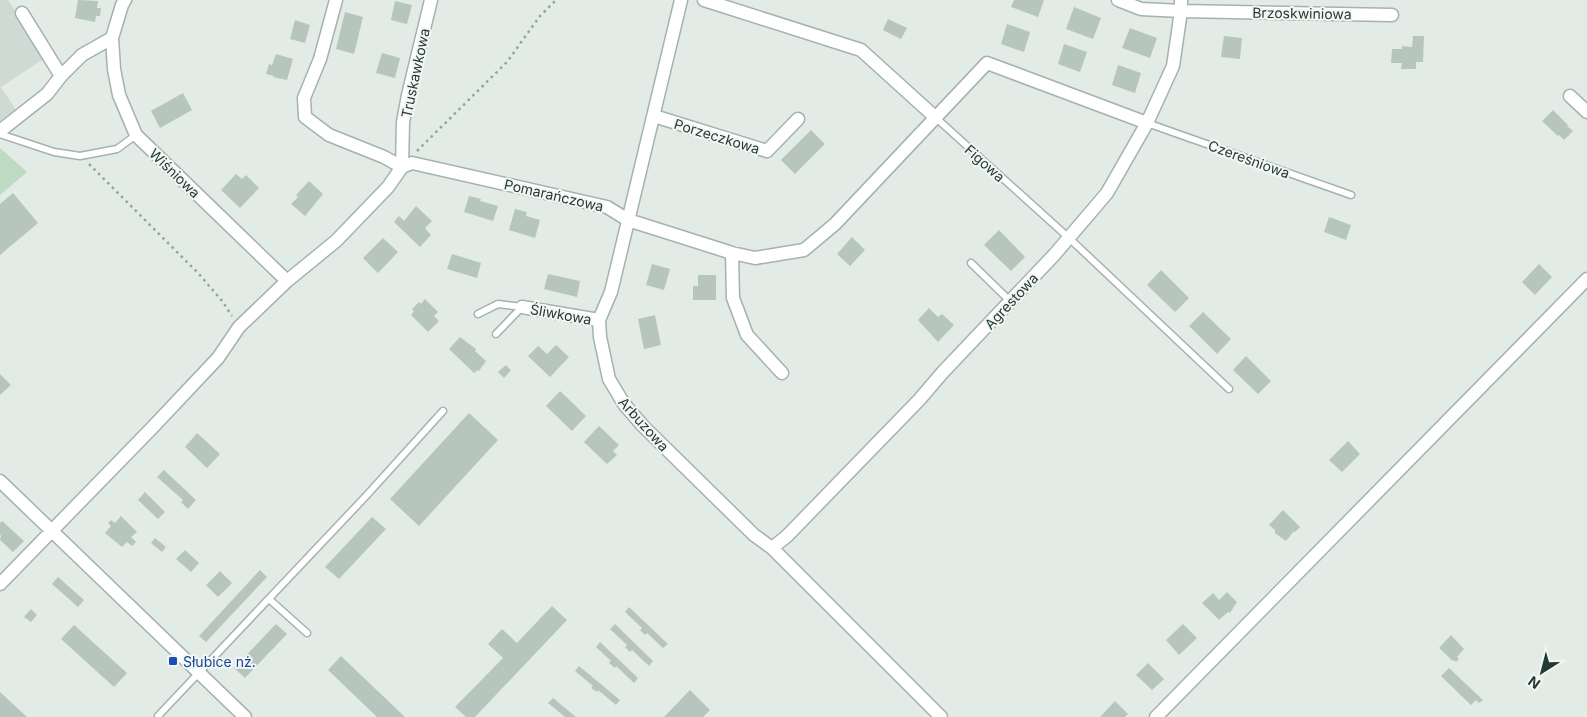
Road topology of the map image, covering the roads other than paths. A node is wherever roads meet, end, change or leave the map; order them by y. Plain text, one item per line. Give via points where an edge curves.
1 (125, 0) edge
2 (336, 0) edge
3 (431, 0) edge
4 (682, 0) edge
5 (704, 0) edge
6 (1118, 0) edge
7 (1181, 6) edge
8 (22, 13) dead end
9 (1392, 15) dead end
10 (112, 38) junction
11 (62, 76) junction
12 (1570, 96) dead end
13 (1587, 112) edge
14 (654, 116) junction
15 (935, 117) junction
16 (798, 119) dead end
17 (1148, 122) junction
18 (0, 132) edge
19 (136, 135) junction
20 (407, 165) junction
21 (1352, 195) dead end
22 (628, 220) junction
23 (1069, 238) junction
24 (732, 253) junction
25 (971, 263) dead end
26 (1587, 279) edge
27 (287, 281) junction
28 (1010, 301) junction
29 (522, 307) junction
30 (478, 314) dead end
31 (599, 320) junction
32 (496, 334) dead end
33 (782, 373) dead end
34 (1230, 389) dead end
35 (444, 411) dead end
36 (0, 481) edge
37 (52, 531) junction
38 (772, 548) junction
39 (0, 584) edge
40 (269, 599) junction
41 (307, 633) dead end
42 (199, 674) junction
43 (158, 716) edge
44 (245, 717) edge
45 (942, 717) edge
46 (1156, 717) edge

1 - 10 street, Wiśniowa
2 - 20 street, Pomarańczowa via 320,59 304,98 305,117 329,134
3 - 20 street, Truskawkowa via 403,122
4 - 14 street, Arbuzowa
5 - 15 street, Figowa via 861,50
6 - 7 street via 1141,9
7 - 9 street, Brzoskwiniowa
7 - 17 street, Agrestowa via 1173,66
8 - 11 street
10 - 11 street via 82,55
10 - 19 street, Wiśniowa via 119,95
11 - 18 street via 47,94
12 - 13 street
14 - 16 street, Porzeczkowa via 767,151
14 - 22 street, Arbuzowa
15 - 17 street, Pomarańczowa via 987,63
15 - 23 lane, Figowa
15 - 24 street, Pomarańczowa via 835,224 804,250 755,258
17 - 21 lane, Czereśniowa
17 - 23 street, Agrestowa via 1107,193
18 - 19 lane via 54,152 80,156 118,149
19 - 27 street, Wiśniowa
20 - 22 street, Pomarańczowa via 607,207
20 - 27 street via 336,241
22 - 24 street, Pomarańczowa
22 - 31 street, Arbuzowa via 611,292
23 - 28 street, Agrestowa
23 - 34 lane, Figowa
24 - 33 street via 733,298 747,335
25 - 28 lane
26 - 46 street
27 - 37 street via 240,327 218,358
28 - 38 street, Agrestowa via 906,414
29 - 30 lane via 498,304
29 - 31 street, Śliwkowa
29 - 32 lane
31 - 38 street, Arbuzowa via 609,380 624,404 642,426 747,528
35 - 40 lane
36 - 37 street
37 - 39 street
37 - 42 street
38 - 45 street, Arbuzowa
40 - 41 lane
40 - 42 lane
42 - 43 lane
42 - 44 street

